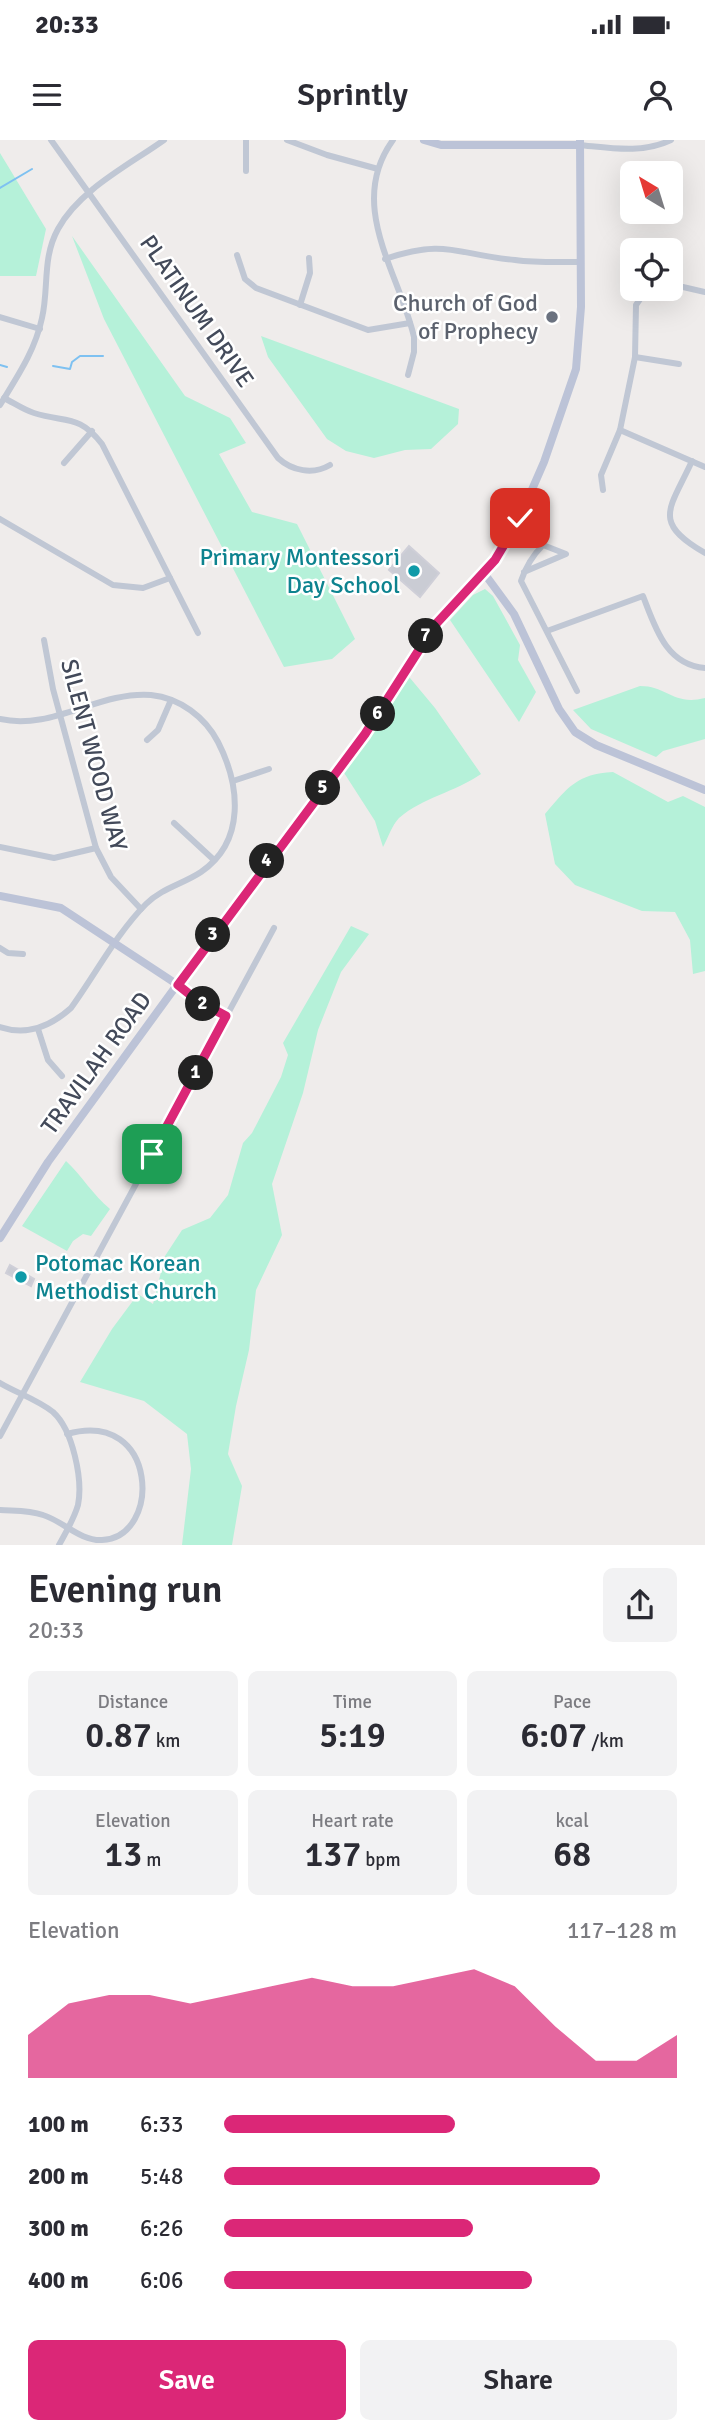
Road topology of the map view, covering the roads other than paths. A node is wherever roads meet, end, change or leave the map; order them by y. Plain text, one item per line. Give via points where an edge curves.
1 (51, 140) edge
2 (164, 140) edge
3 (246, 140) edge
4 (287, 140) edge
5 (393, 140) edge
6 (424, 140) edge
7 (671, 140) edge
8 (580, 143) edge
9 (378, 169) junction
10 (246, 171) dead end
11 (90, 193) junction
12 (237, 255) dead end
13 (309, 258) dead end
14 (385, 259) junction
15 (581, 262) junction
16 (683, 287) edge
17 (705, 292) edge
18 (639, 301) edge
19 (300, 305) junction
20 (0, 317) edge
21 (411, 323) junction
22 (40, 329) junction
23 (635, 357) junction
24 (679, 364) dead end
25 (408, 375) dead end
26 (4, 398) junction
27 (0, 405) edge
28 (620, 430) junction
29 (92, 431) junction
30 (692, 461) junction
31 (64, 463) dead end
32 (330, 465) dead end
33 (705, 467) edge
34 (603, 490) dead end
35 (0, 519) edge
36 (705, 553) edge
37 (524, 572) junction
38 (484, 573) junction
39 (170, 578) junction
40 (547, 631) junction
41 (198, 633) dead end
42 (44, 640) dead end
43 (705, 668) edge
44 (577, 691) dead end
45 (171, 700) junction
46 (60, 714) junction
47 (0, 719) edge
48 (147, 740) dead end
49 (269, 769) dead end
50 (233, 782) junction
51 (705, 790) edge
52 (174, 823) dead end
53 (0, 847) edge
54 (96, 848) junction
55 (214, 860) junction
56 (0, 896) edge
57 (141, 909) junction
58 (274, 928) dead end
59 (117, 943) junction
60 (0, 948) edge
61 (23, 954) dead end
62 (178, 985) junction
63 (226, 1016) junction
64 (0, 1027) edge
65 (38, 1029) junction
66 (62, 1076) dead end
67 (0, 1238) edge
68 (0, 1383) edge
69 (22, 1396) junction
70 (67, 1434) junction
71 (0, 1436) edge
72 (0, 1510) edge
73 (68, 1528) junction
74 (59, 1545) edge

1 - 11 street, PLATINUM DRIVE
2 - 11 street
3 - 10 street
4 - 9 street
5 - 9 street
6 - 8 main road via 441,145
7 - 8 street via 632,150
8 - 15 main road, TRAVILAH ROAD
9 - 14 street via 375,225
11 - 22 street via 66,217 49,251
11 - 32 street, PLATINUM DRIVE via 278,458 299,470
12 - 19 street via 250,285
13 - 19 street via 310,273
14 - 15 street via 436,247 513,260
14 - 21 street
15 - 38 main road, TRAVILAH ROAD via 579,351 569,396 514,531
16 - 17 street
18 - 23 street
19 - 21 street via 368,331
20 - 22 street
21 - 25 street via 414,352
22 - 26 street
23 - 24 street
23 - 28 street
26 - 27 street
26 - 29 street via 36,414 72,419
28 - 30 street
28 - 34 street via 601,475
29 - 31 street
29 - 39 street via 103,444
30 - 33 street
30 - 36 street via 672,506 671,523 677,537
35 - 39 street via 113,585 143,588
37 - 37 street via 545,563 566,554 543,545
37 - 40 street via 521,581
38 - 51 main road via 514,614 559,709 575,732
38 - 62 main road, TRAVILAH ROAD via 435,625 365,734
39 - 41 street
40 - 43 street via 643,596 672,655
40 - 44 street
42 - 46 street, SILENT WOOD WAY
45 - 46 street via 134,695
45 - 48 street via 158,730
45 - 50 street via 209,727
46 - 47 street via 21,722
46 - 54 street, SILENT WOOD WAY
49 - 50 street
50 - 55 street via 235,821
52 - 55 street
53 - 54 street via 54,858
54 - 57 street, SILENT WOOD WAY via 111,877
55 - 57 street
56 - 59 main road via 61,908
57 - 59 street
58 - 63 street
59 - 62 main road
59 - 65 street via 71,1008
60 - 61 street
62 - 63 street
62 - 67 main road, TRAVILAH ROAD via 39,1174
63 - 69 street
64 - 65 street
65 - 66 street via 48,1060
68 - 69 street
69 - 70 street via 55,1414
69 - 71 street
70 - 73 street via 79,1489
70 - 73 street via 99,1429 119,1439 135,1456 143,1485 136,1515 114,1537 94,1539
72 - 73 street via 36,1513
73 - 74 street

